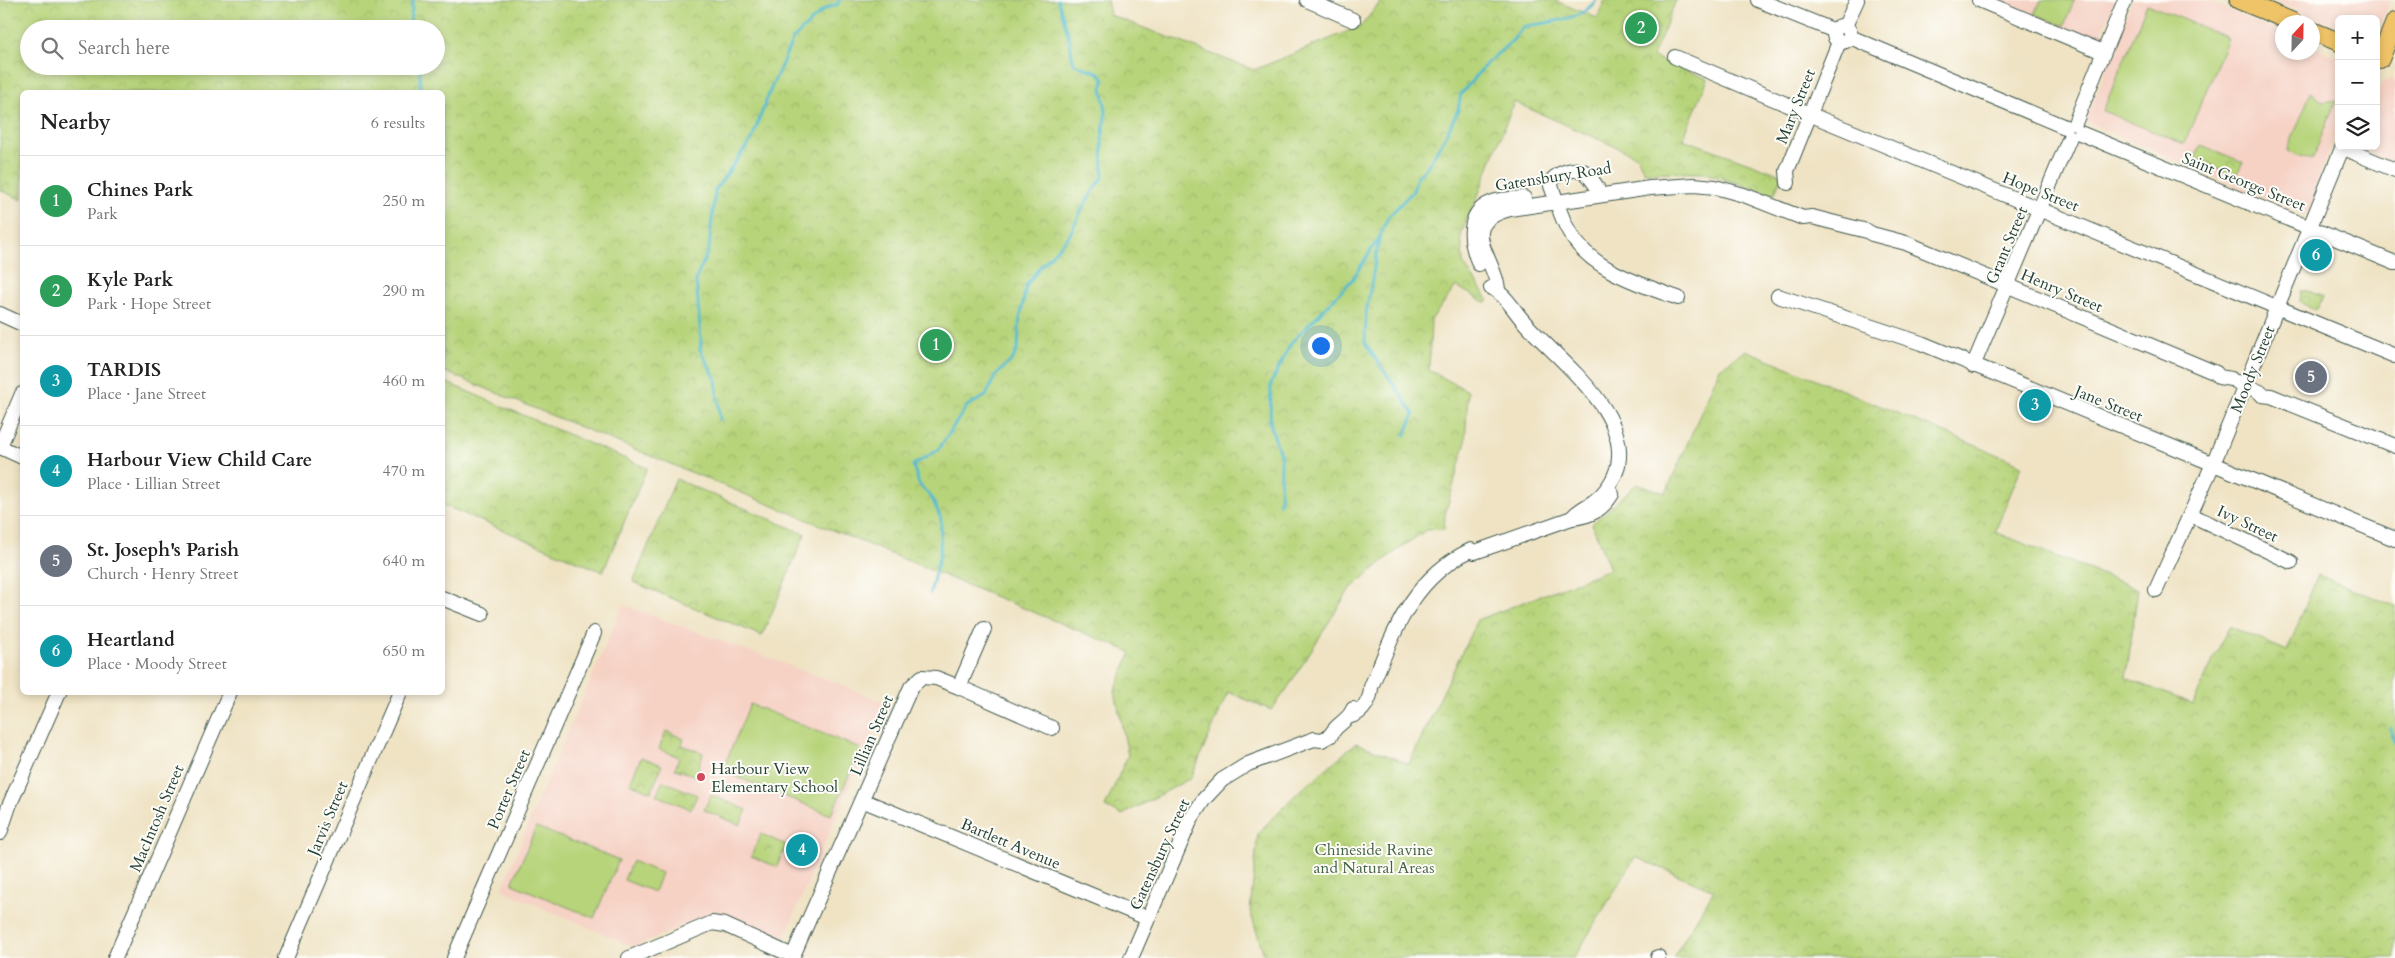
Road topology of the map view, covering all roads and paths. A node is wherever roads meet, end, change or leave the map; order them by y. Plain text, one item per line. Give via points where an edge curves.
1 (1307, 0) edge
2 (1758, 0) edge
3 (1857, 0) edge
4 (1980, 0) edge
5 (2125, 0) edge
6 (2239, 0) edge
7 (2276, 15) edge
8 (1353, 20) dead end
9 (2395, 22) edge
10 (1842, 34) junction
11 (2320, 34) edge
12 (2335, 40) edge
13 (2103, 52) junction
14 (1675, 57) dead end
15 (2382, 62) edge
16 (1811, 114) junction
17 (2073, 130) junction
18 (2342, 150) edge
19 (2350, 150) edge
20 (2395, 170) edge
21 (1788, 183) dead end
22 (1694, 185) junction
23 (1596, 187) junction
24 (1556, 198) junction
25 (2040, 210) junction
26 (2311, 228) junction
27 (1895, 239) joint
28 (2395, 263) edge
29 (2008, 286) junction
30 (1778, 296) dead end
31 (1678, 298) dead end
32 (2277, 307) junction
33 (0, 314) edge
34 (20, 323) edge
35 (2395, 356) edge
36 (1973, 366) junction
37 (2246, 386) junction
38 (20, 399) edge
39 (2395, 446) edge
40 (0, 447) edge
41 (20, 456) edge
42 (2213, 464) junction
43 (2191, 515) junction
44 (2395, 539) edge
45 (2291, 562) dead end
46 (2156, 590) dead end
47 (445, 599) edge
48 (482, 614) dead end
49 (984, 629) dead end
50 (594, 633) dead end
51 (958, 687) junction
52 (58, 695) edge
53 (229, 695) edge
54 (399, 695) edge
55 (1052, 728) dead end
56 (1314, 739) joint
57 (862, 800) junction
58 (0, 833) edge
59 (1148, 918) junction
60 (793, 957) edge
61 (115, 958) edge
62 (286, 958) edge
63 (454, 958) edge
64 (629, 958) edge
65 (1131, 958) edge

1 - 8 street
2 - 10 street, Saint George Street
3 - 10 street, Mary Street
4 - 13 street
5 - 13 street, Grant Street
6 - 7 main road
9 - 15 main road
10 - 16 street, Mary Street
10 - 17 street, Saint George Street
11 - 12 main road
13 - 17 street, Grant Street
14 - 16 street, Hope Street
16 - 21 street, Mary Street via 1787,170
16 - 25 street, Hope Street
17 - 25 street, Grant Street
17 - 26 street, Saint George Street
18 - 26 street, Moody Street
19 - 20 street
22 - 23 street, Gatensbury Road via 1686,180 1654,180
22 - 24 street, Gatensbury Road
22 - 27 street, Gatensbury Road via 1744,195 1802,218 1808,224 1842,234 1865,238 1872,234
23 - 24 street, Gatensbury Road
23 - 24 street via 1588,175 1578,170 1556,176 1552,186
24 - 31 street via 1570,234 1596,261
24 - 56 street, Gatensbury Road via 1495,214 1482,232 1482,246 1498,290 1525,323 1597,397 1607,401 1619,417 1628,445 1626,467 1606,503 1596,512 1475,552 1433,576 1402,615 1366,704 1331,735 1322,740
25 - 29 street, Grant Street
25 - 32 street, Hope Street
26 - 28 street, Saint George Street
26 - 32 street, Moody Street
27 - 29 street, Henry Street
29 - 36 street, Grant Street
29 - 37 street, Henry Street via 2216,372 2228,374
30 - 36 street, Jane Street via 1921,343
32 - 35 street, Hope Street
32 - 37 street, Moody Street
33 - 34 street
36 - 42 street, Jane Street
37 - 39 street, Henry Street
37 - 42 street, Moody Street
38 - 40 street
40 - 41 street
42 - 43 street, Moody Street
42 - 44 street, Jane Street
43 - 45 street, Ivy Street
43 - 46 street, Moody Street
47 - 48 street
49 - 51 street
50 - 63 street, Porter Street
51 - 55 street
51 - 57 street, Lillian Street via 936,678 922,677 911,687
52 - 58 street
53 - 61 street, MacIntosh Street
54 - 62 street, Jarvis Street
56 - 59 street, Gatensbury Street via 1248,764 1212,790 1191,819
57 - 59 street, Bartlett Avenue
57 - 60 street, Lillian Street
59 - 65 street, Gatensbury Street
60 - 64 street via 724,925 712,923

